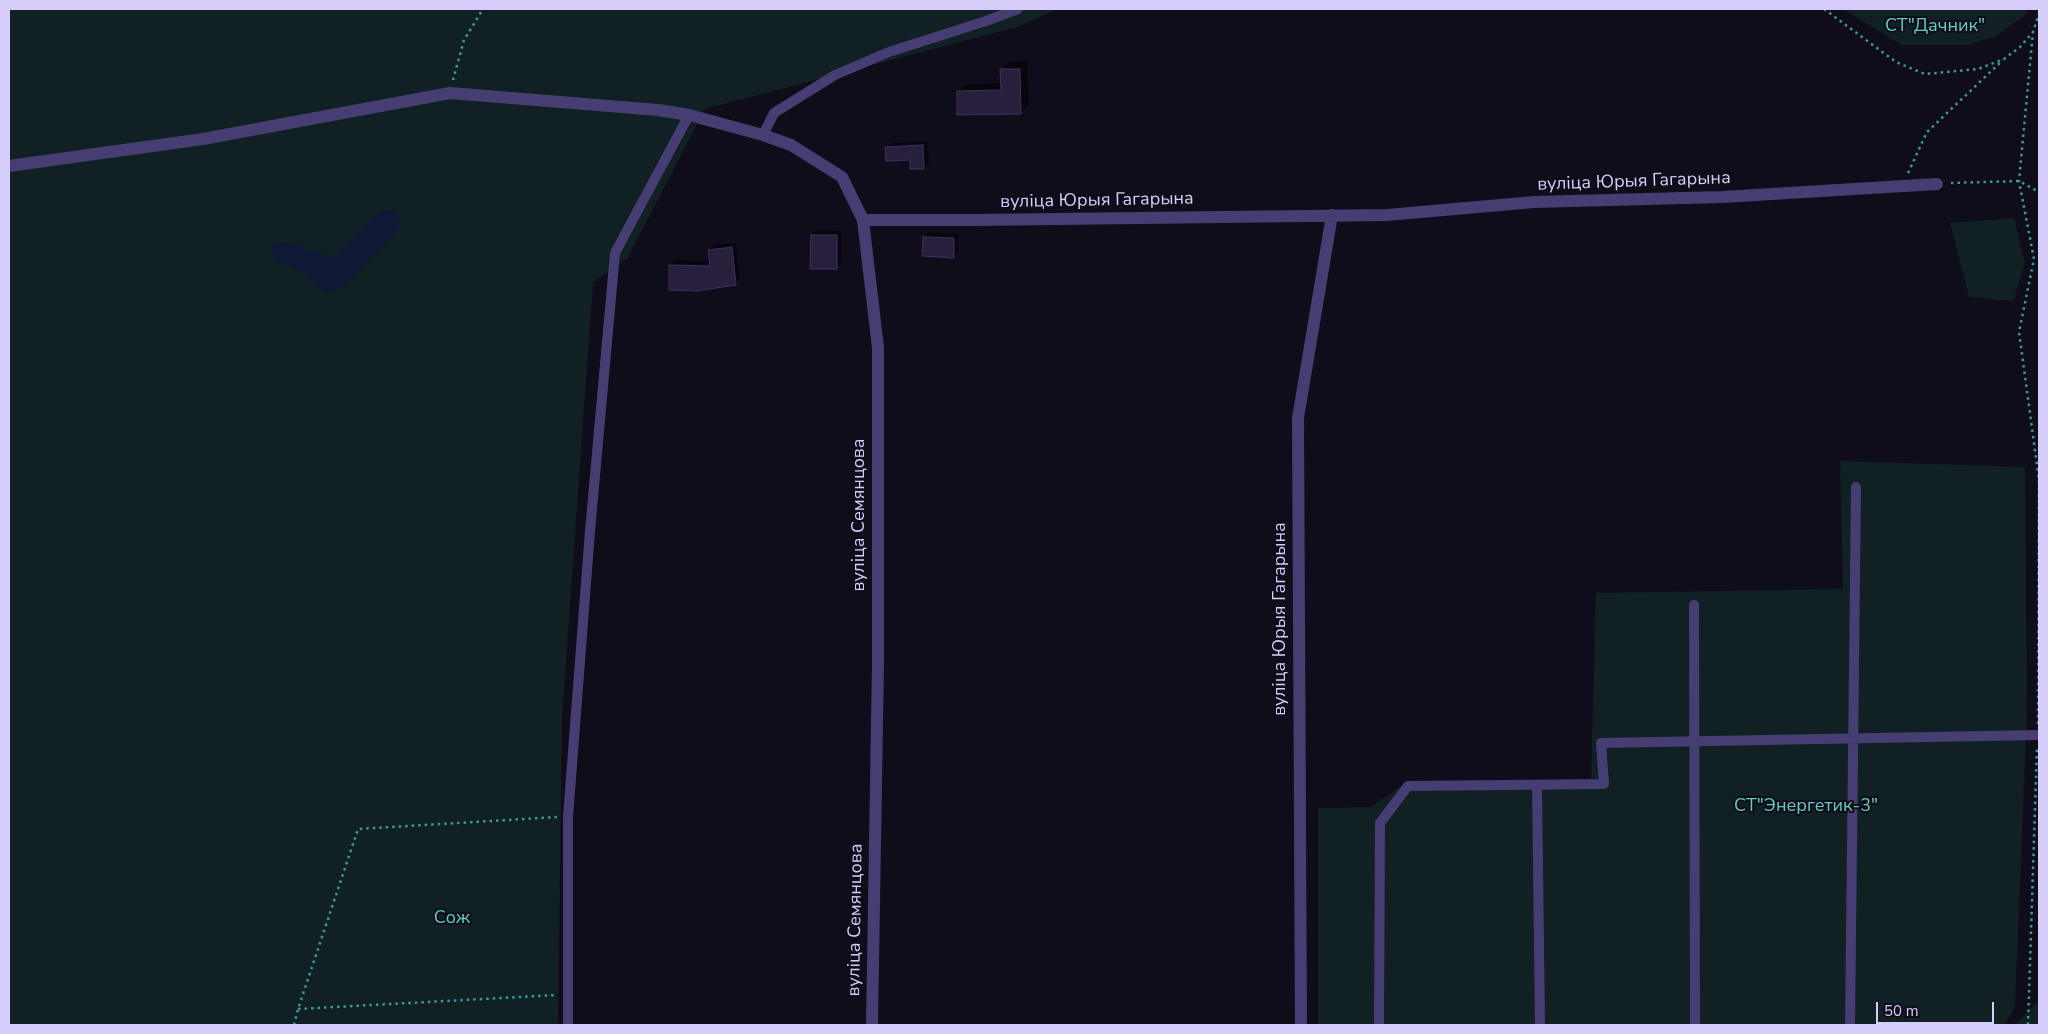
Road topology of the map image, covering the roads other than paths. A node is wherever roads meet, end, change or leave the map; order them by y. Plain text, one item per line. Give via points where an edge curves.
1 (1018, 9) edge
2 (689, 115) junction
3 (763, 134) junction
4 (9, 166) edge
5 (1937, 184) road end
6 (1332, 216) junction
7 (863, 220) junction
8 (1856, 488) dead end
9 (1694, 605) dead end
10 (2038, 735) road end
11 (1854, 739) junction
12 (1696, 742) junction
13 (1537, 785) junction
14 (568, 1025) edge
15 (872, 1025) edge
16 (1301, 1025) edge
17 (1379, 1025) edge
18 (1540, 1025) edge
19 (1695, 1025) edge
20 (1850, 1025) edge

1 - 3 lane via 889,52 835,75 774,113
2 - 3 street, вуліца Семянцова
2 - 4 street, вуліца Семянцова via 450,93 204,139
2 - 14 lane via 615,253 568,817
3 - 7 street, вуліца Семянцова via 791,144 842,177
5 - 6 street, вуліца Юрыя Гагарына via 1722,197 1534,202 1387,215
6 - 7 street, вуліца Юрыя Гагарына
6 - 16 street, вуліца Юрыя Гагарына via 1298,418
7 - 15 street, вуліца Семянцова via 878,348 878,662
8 - 11 lane
9 - 12 lane
10 - 11 lane
11 - 12 lane
11 - 20 lane
12 - 13 lane via 1601,743 1604,784
12 - 19 lane
13 - 17 lane via 1408,786 1380,823
13 - 18 lane

